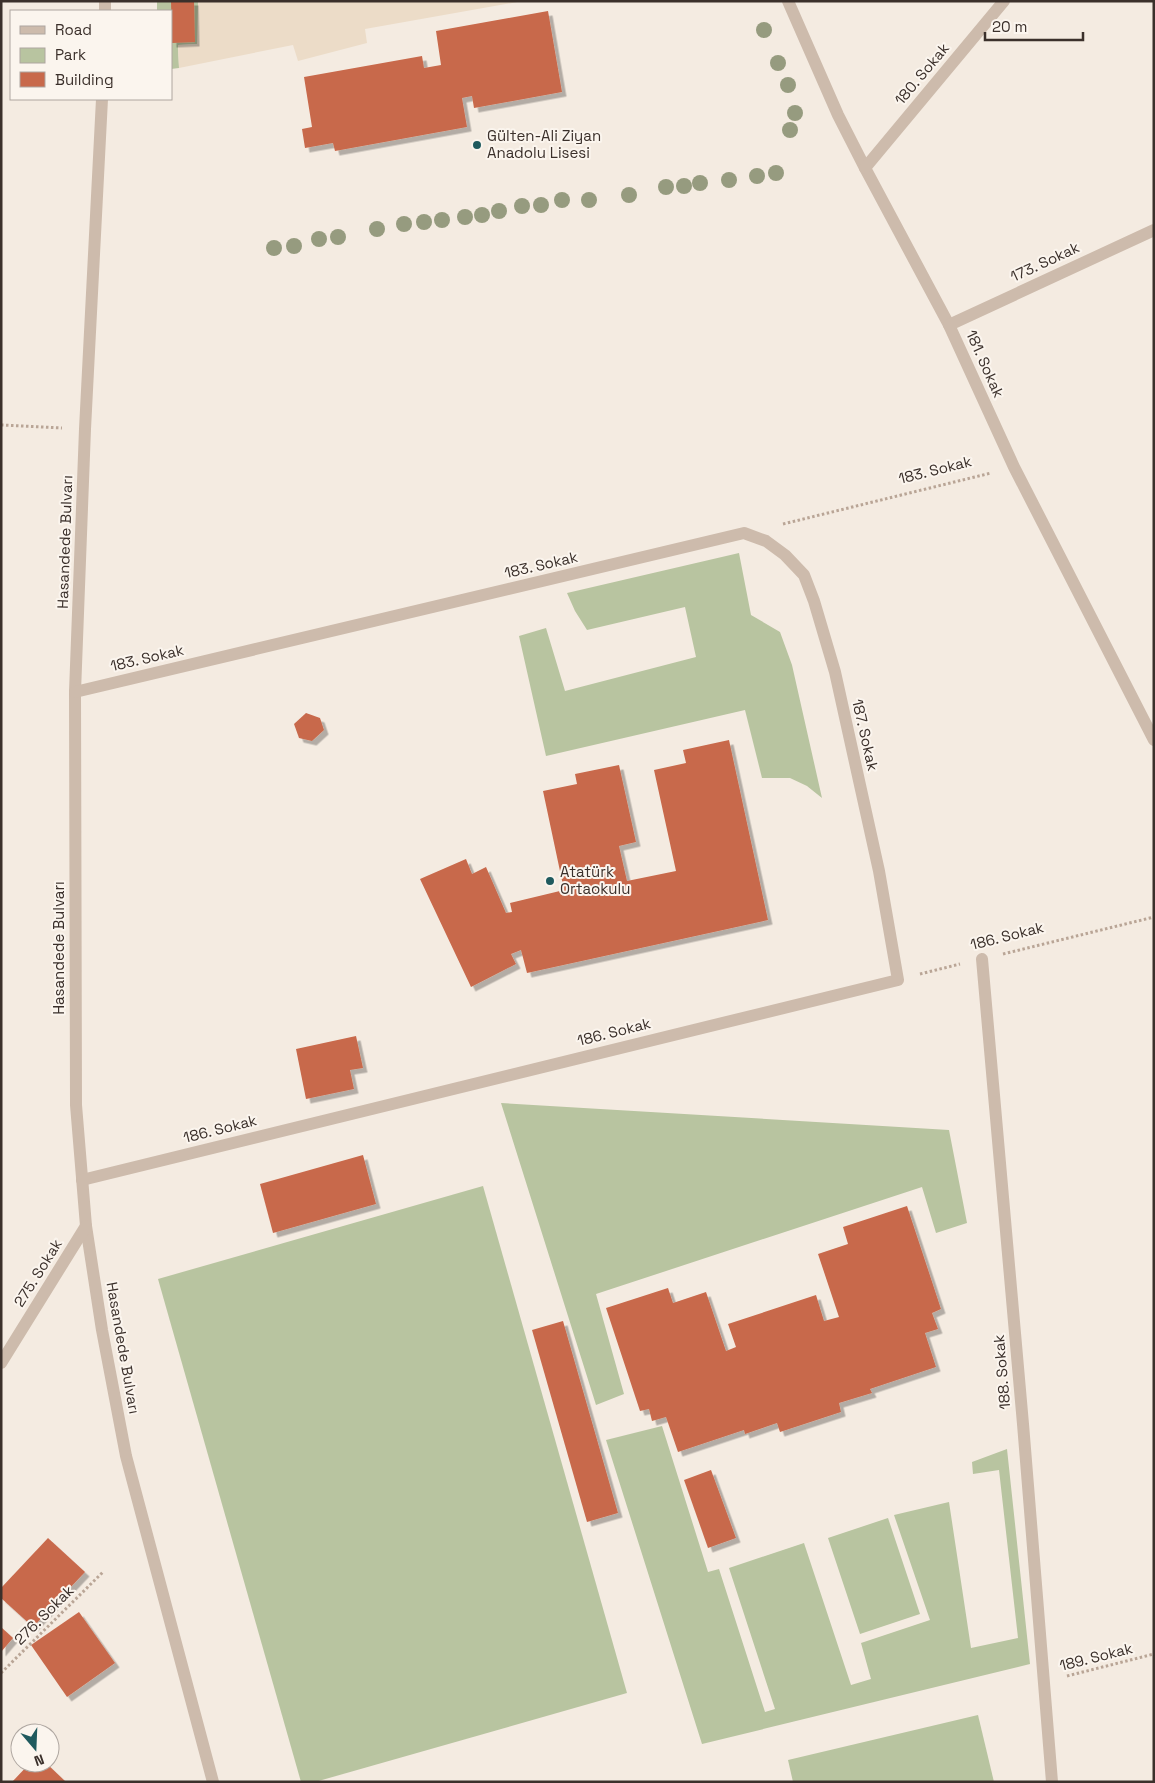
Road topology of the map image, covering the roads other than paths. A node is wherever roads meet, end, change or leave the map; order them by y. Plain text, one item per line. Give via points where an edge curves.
1 (788, 1) edge
2 (1004, 1) edge
3 (102, 100) edge
4 (865, 168) junction
5 (1154, 230) edge
6 (949, 325) junction
7 (744, 533) joint
8 (75, 692) junction
9 (1154, 740) edge
10 (982, 959) road end
11 (898, 980) joint
12 (82, 1180) junction
13 (86, 1226) junction
14 (1, 1363) edge
15 (213, 1782) edge
16 (1052, 1782) edge

1 - 4 street, 181. Sokak
2 - 4 street, 180. Sokak
3 - 8 street, Hasandede Bulvarı
4 - 6 street, 181. Sokak
5 - 6 street, 173. Sokak
6 - 9 street, 181. Sokak via 1014,467
7 - 8 street, 183. Sokak
7 - 11 street, 187. Sokak via 766,541 785,554 804,575 814,601 835,672 877,861
8 - 12 street, Hasandede Bulvarı via 76,1105
10 - 16 street, 188. Sokak
11 - 12 street, 186. Sokak
12 - 13 street, Hasandede Bulvarı
13 - 14 street, 275. Sokak
13 - 15 street, Hasandede Bulvarı via 126,1456

